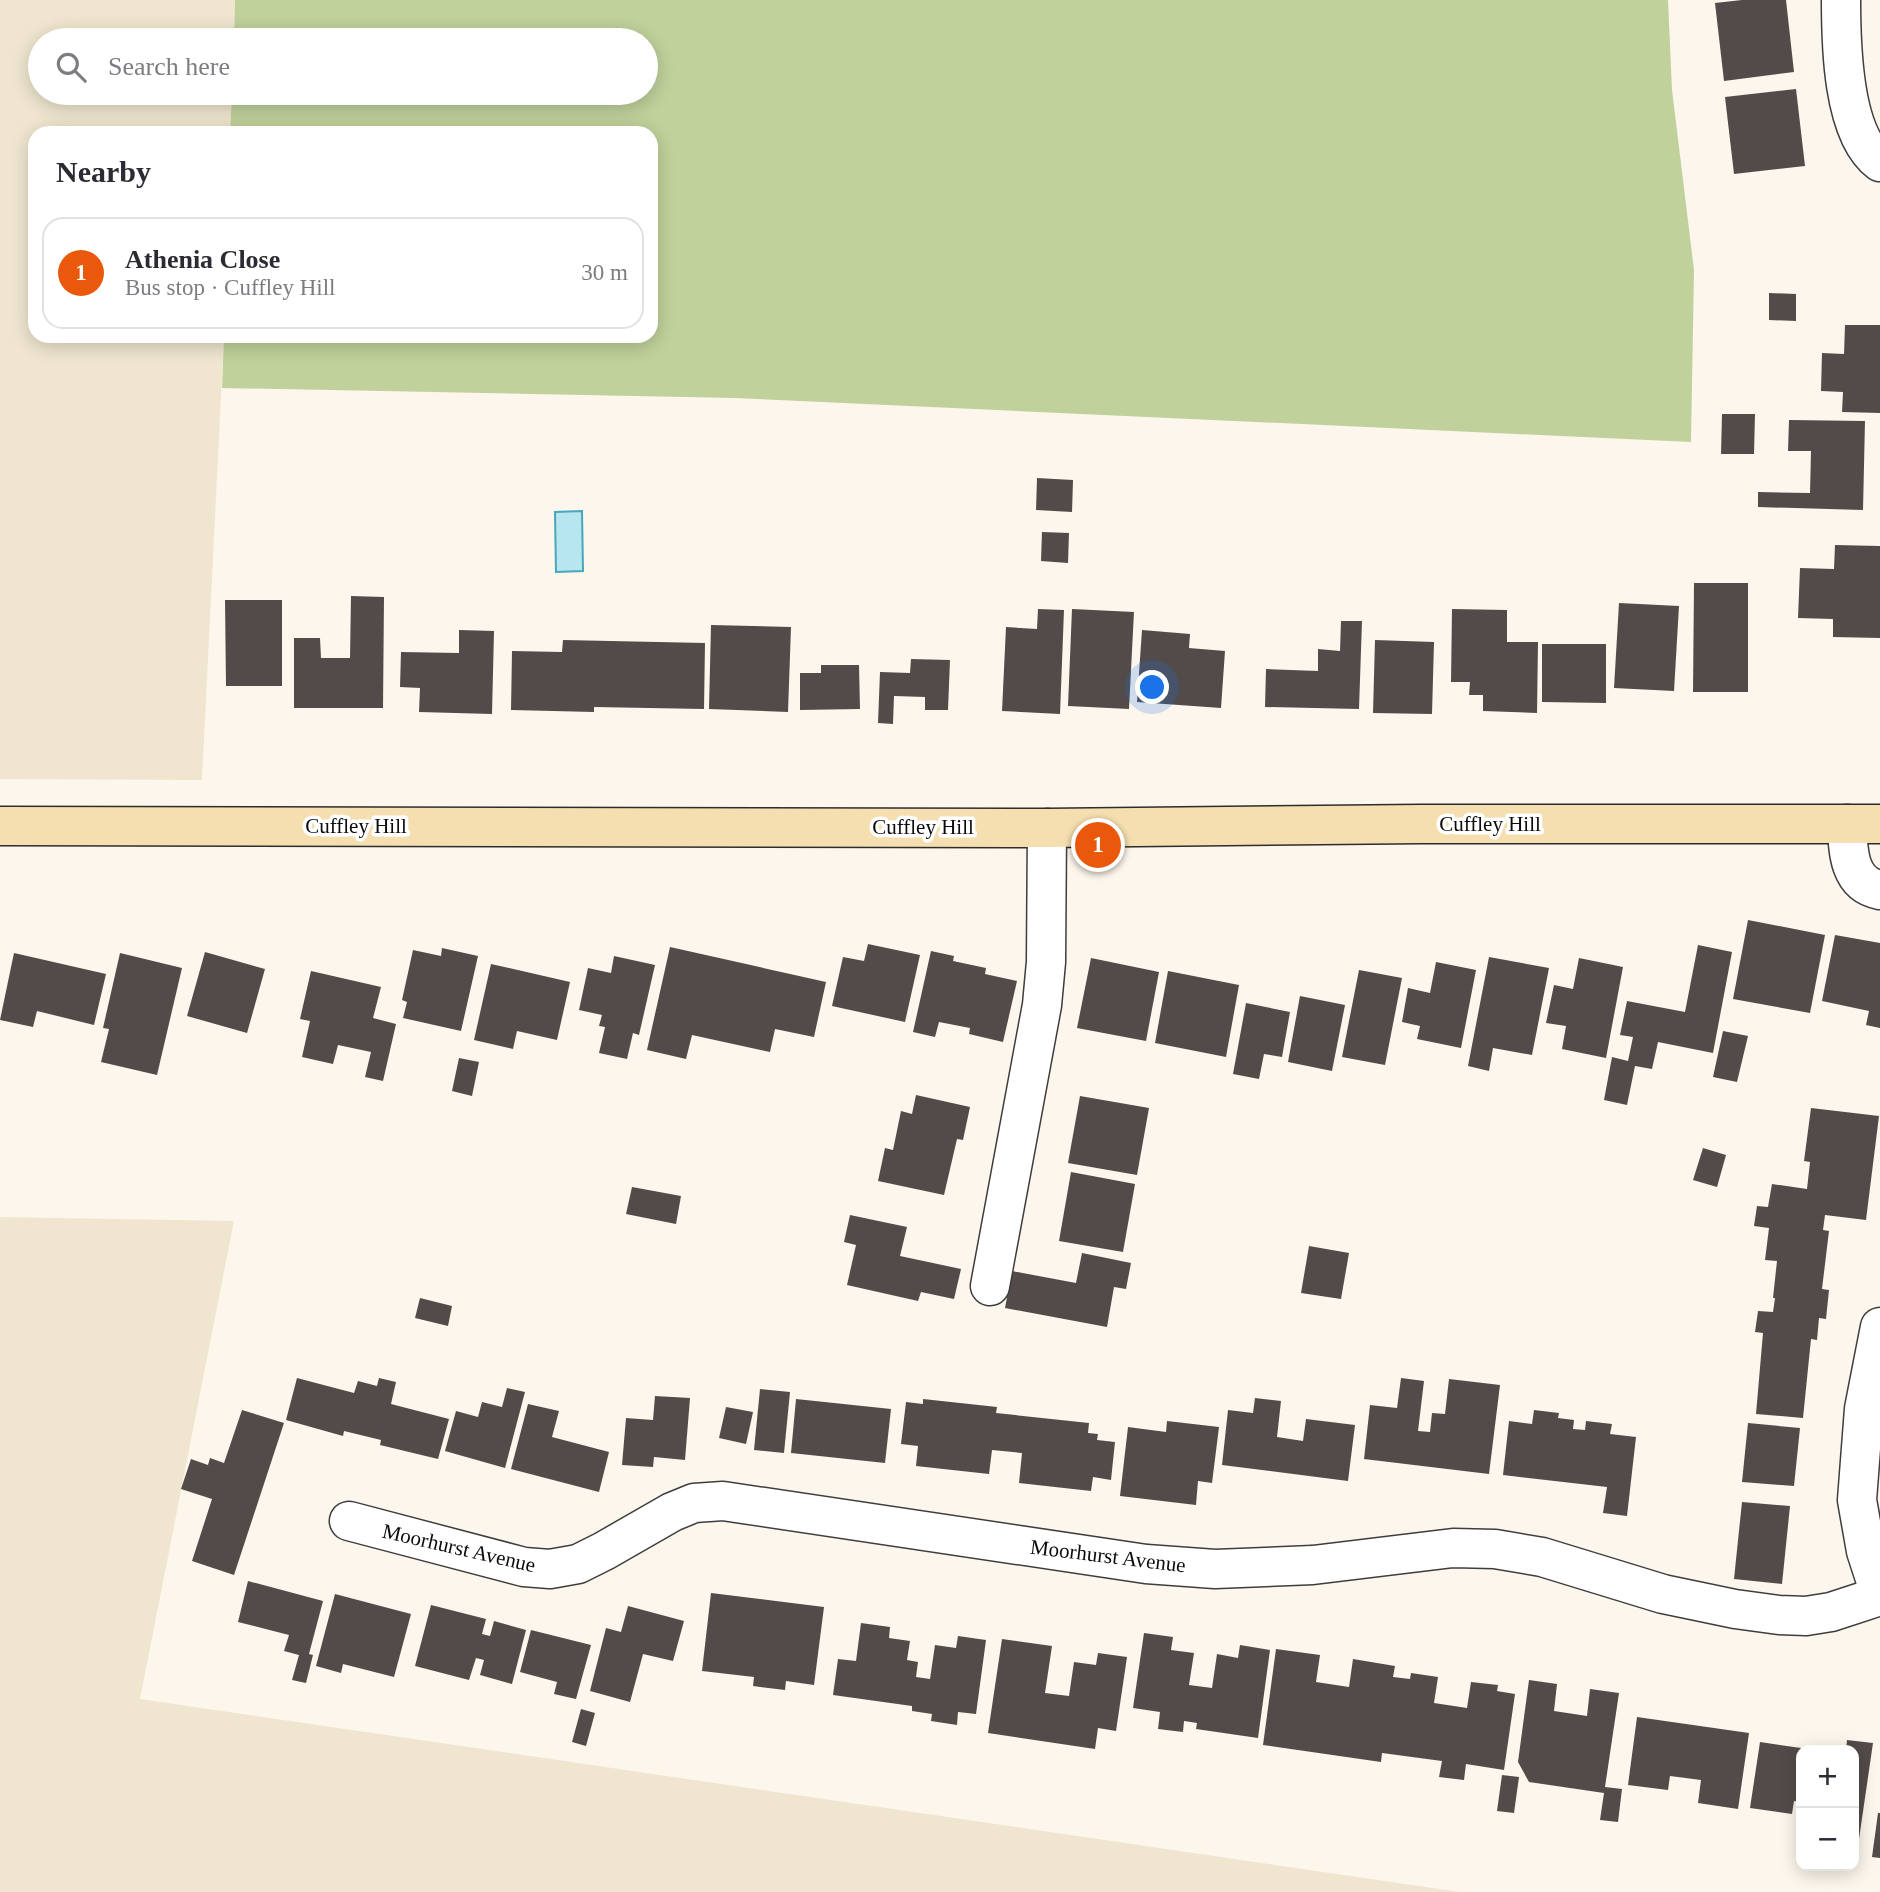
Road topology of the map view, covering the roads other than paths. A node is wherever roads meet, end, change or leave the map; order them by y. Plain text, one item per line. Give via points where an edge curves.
1 (1841, 0) edge
2 (1880, 162) edge
3 (1863, 824) edge
4 (0, 825) edge
5 (1047, 828) junction
6 (1880, 890) edge
7 (990, 1286) dead end
8 (1880, 1327) edge
9 (349, 1521) dead end
10 (1880, 1595) edge

1 - 2 street via 1847,97 1858,133
3 - 5 main road, Cuffley Hill
3 - 6 street, Cuffley Hill via 1848,852 1853,870 1864,883
4 - 5 main road, Cuffley Hill
5 - 7 street via 1042,1005
8 - 10 street via 1864,1409 1857,1500
9 - 10 street, Moorhurst Avenue via 524,1567 550,1569 578,1564 694,1503 723,1501 1146,1564 1214,1569 1313,1565 1452,1548 1495,1549 1542,1557 1663,1594 1779,1615 1831,1612

